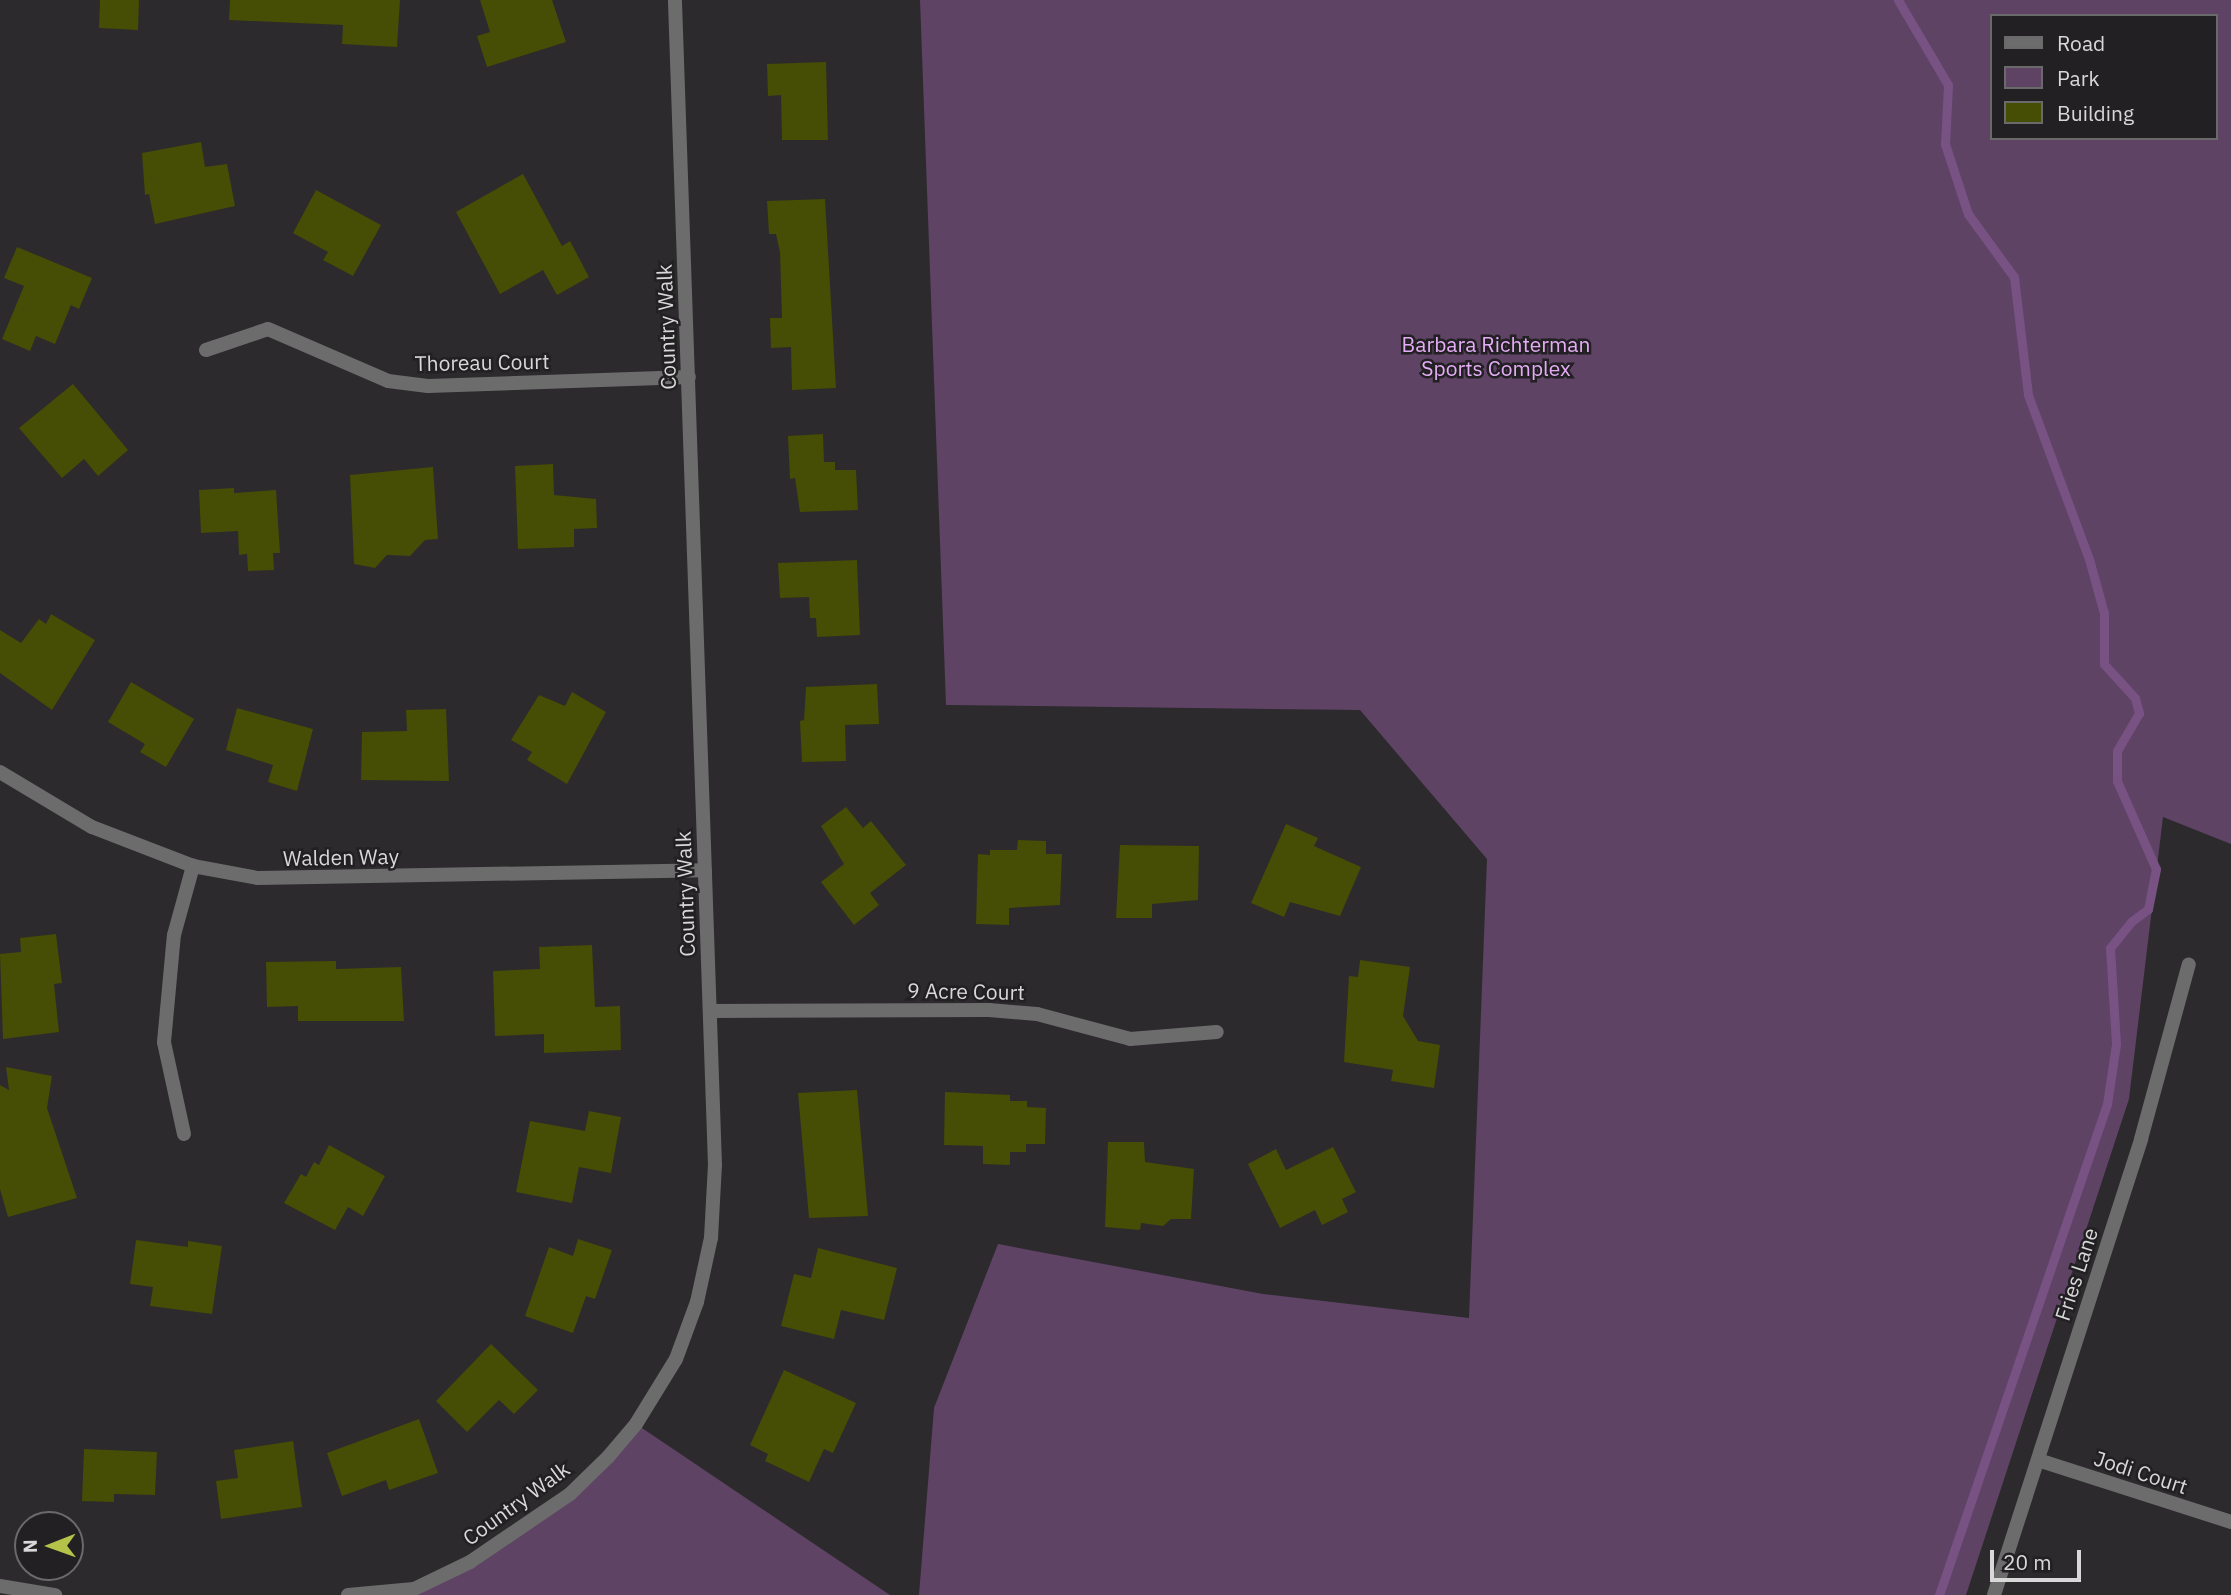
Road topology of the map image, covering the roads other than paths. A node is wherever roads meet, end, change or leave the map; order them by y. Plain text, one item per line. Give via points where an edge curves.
1 (675, 0) edge
2 (206, 350) dead end
3 (689, 377) junction
4 (0, 772) edge
5 (193, 866) junction
6 (705, 870) junction
7 (2189, 964) dead end
8 (710, 1011) junction
9 (1217, 1032) dead end
10 (184, 1134) dead end
11 (2038, 1460) junction
12 (2231, 1522) edge
13 (0, 1586) edge
14 (55, 1595) edge
15 (348, 1595) edge
16 (1994, 1595) edge

1 - 3 street, Country Walk
2 - 3 street, Thoreau Court via 268,329 388,382 428,386
3 - 6 street, Country Walk
4 - 5 street, Walden Way via 92,827
5 - 6 street, Walden Way via 258,878 317,880
5 - 10 street via 174,935 164,1042
6 - 8 street, Country Walk
7 - 11 street, Fries Lane via 2141,1139
8 - 9 street, 9 Acre Court via 989,1010 1037,1014 1130,1039
8 - 15 street, Country Walk via 715,1165 710,1238 697,1302 669,1370 636,1424 570,1494 470,1562 414,1589
11 - 12 street, Jodi Court
11 - 16 street, Fries Lane
13 - 14 street

